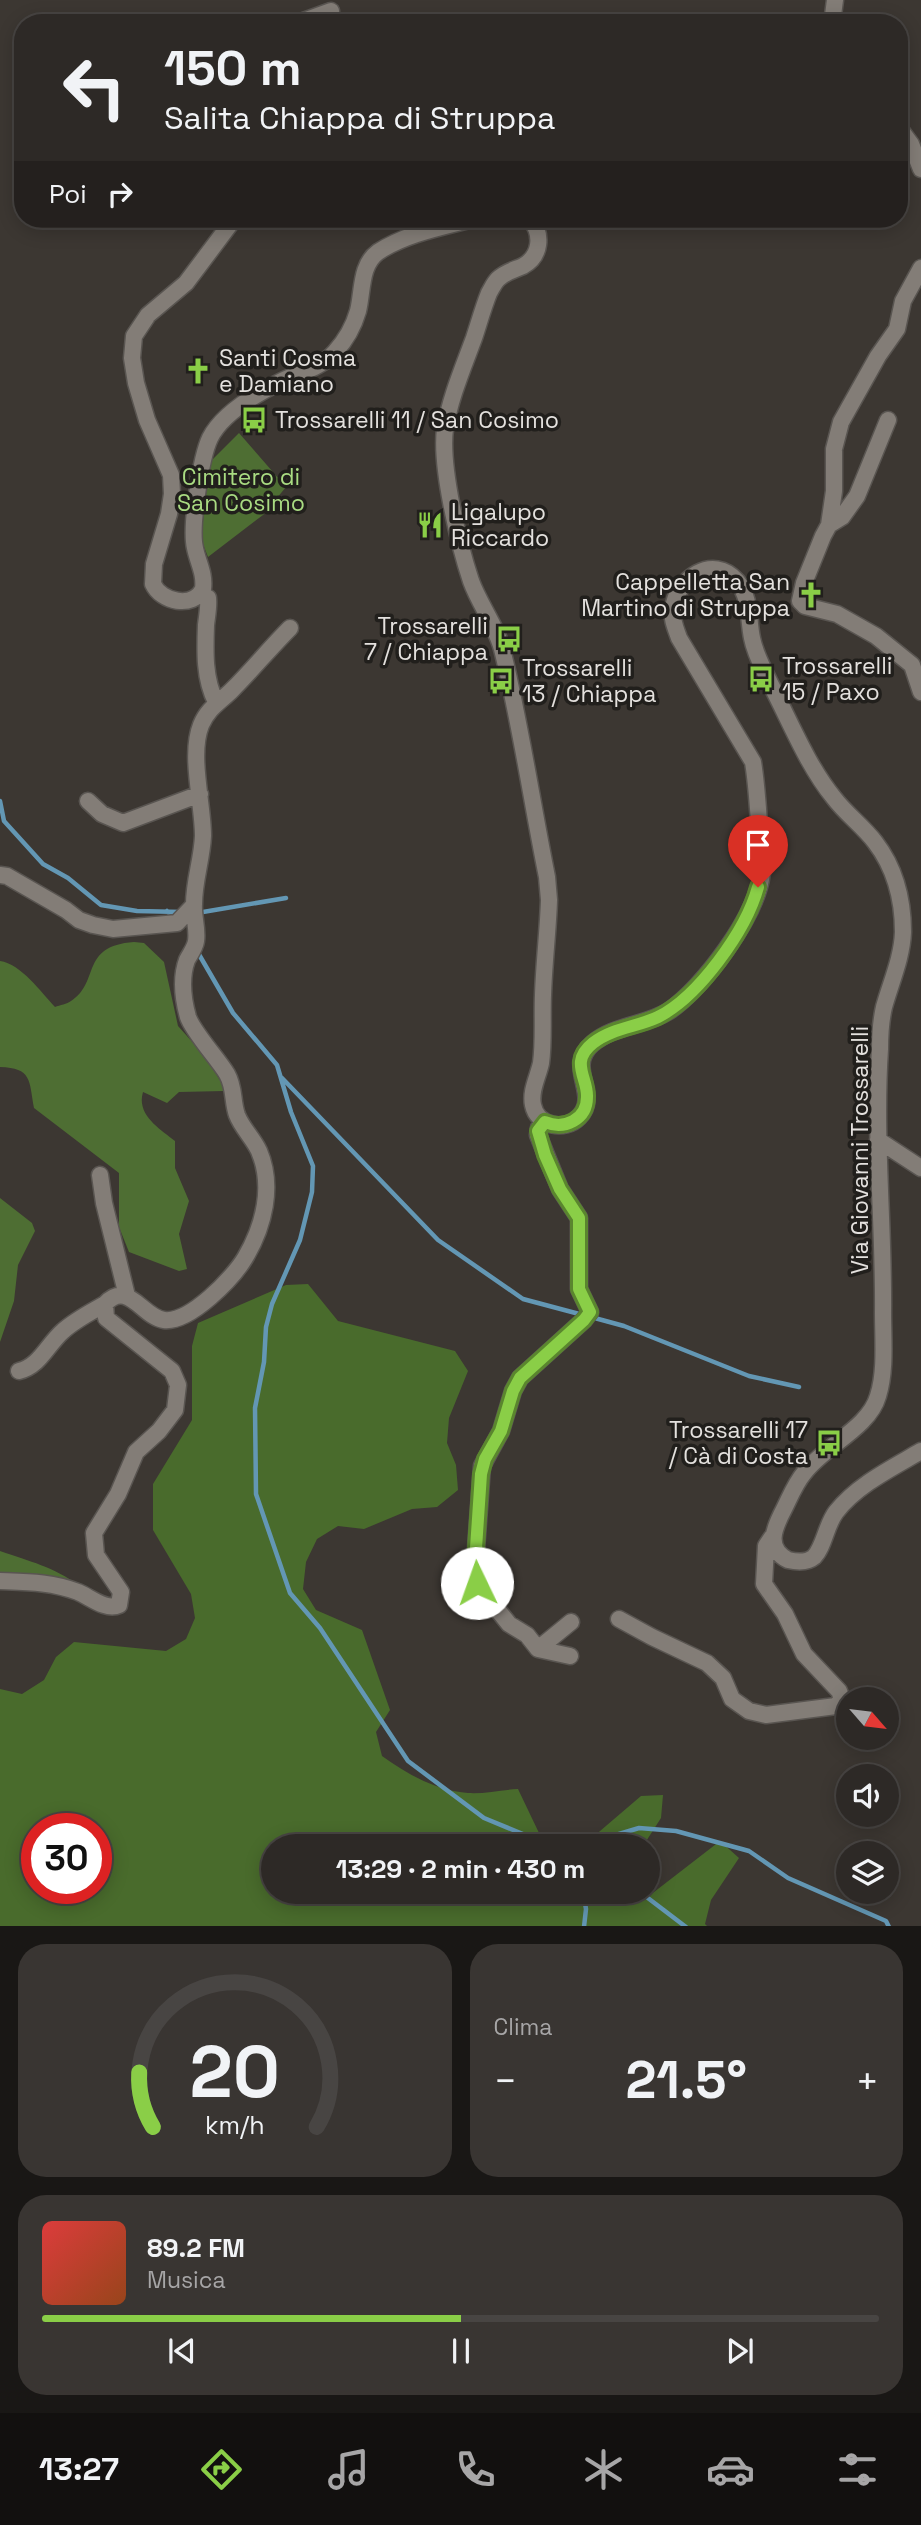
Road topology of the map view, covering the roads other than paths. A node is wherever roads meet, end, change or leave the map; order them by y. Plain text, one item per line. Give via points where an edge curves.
1 (908, 140) edge
2 (921, 169) edge
3 (227, 228) edge
4 (442, 228) edge
5 (536, 228) edge
6 (921, 268) edge
7 (888, 420) dead end
8 (830, 525) junction
9 (200, 594) junction
10 (289, 628) dead end
11 (921, 691) edge
12 (216, 702) junction
13 (200, 794) junction
14 (88, 801) dead end
15 (0, 875) edge
16 (194, 905) junction
17 (545, 1122) junction
18 (878, 1140) junction
19 (921, 1168) edge
20 (100, 1175) dead end
21 (127, 1296) junction
22 (105, 1304) junction
23 (19, 1371) dead end
24 (921, 1451) edge
25 (772, 1537) junction
26 (0, 1581) edge
27 (619, 1619) dead end
28 (571, 1622) dead end
29 (538, 1649) junction
30 (570, 1656) dead end

1 - 2 street
3 - 9 street via 186,283 148,315 132,347 142,404 171,475 169,514 153,584 173,600
4 - 9 street via 403,239 377,253 365,273 358,313 335,352 323,364 255,397 215,430 205,452 194,533 204,581
5 - 17 street via 537,252 525,265 497,279 489,293 453,398 444,454 471,579 503,652 547,877 541,1062 533,1100
6 - 8 street via 903,301 897,329 841,422 834,449
7 - 8 street via 857,496
8 - 11 street via 800,594 801,605 830,612 876,636 912,665
9 - 12 street via 209,604 206,667
10 - 12 street
12 - 13 street via 198,737
13 - 14 street via 122,823
13 - 16 street via 203,839
15 - 16 street via 79,920 113,929 177,923
16 - 21 street via 196,941 186,962 182,991 190,1022 229,1077 236,1113 259,1151 266,1178 265,1205 245,1258 231,1279 205,1302 164,1320
17 - 18 street, Via Giovanni Trossarelli via 567,1124 579,1118 587,1097 580,1068 591,1045 670,1010 693,989 741,927 754,902 762,872 753,762 674,625 674,601 688,578 713,569 737,581 747,600 759,660 791,726 834,798 875,841 898,885 902,951 883,1011
17 - 29 street via 538,1131 545,1155 579,1218 579,1289 590,1312 520,1378 513,1391 501,1431 482,1466 475,1563 477,1583 492,1604
18 - 19 street
18 - 25 street, Via Giovanni Trossarelli via 884,1283 878,1398 852,1431 805,1472
20 - 21 street
21 - 22 street
22 - 23 street via 62,1331 31,1368
22 - 26 street via 106,1318 172,1371 178,1385 175,1410 136,1452 94,1533 96,1555 121,1592 119,1605 107,1607 45,1583
24 - 25 street via 843,1504 827,1527 817,1555 809,1560 795,1562 782,1557
25 - 27 street, Via Giovanni Trossarelli via 766,1546 764,1584 804,1654 841,1697 836,1706 766,1715 749,1712 732,1699 723,1678 707,1663
28 - 29 street
29 - 30 street

